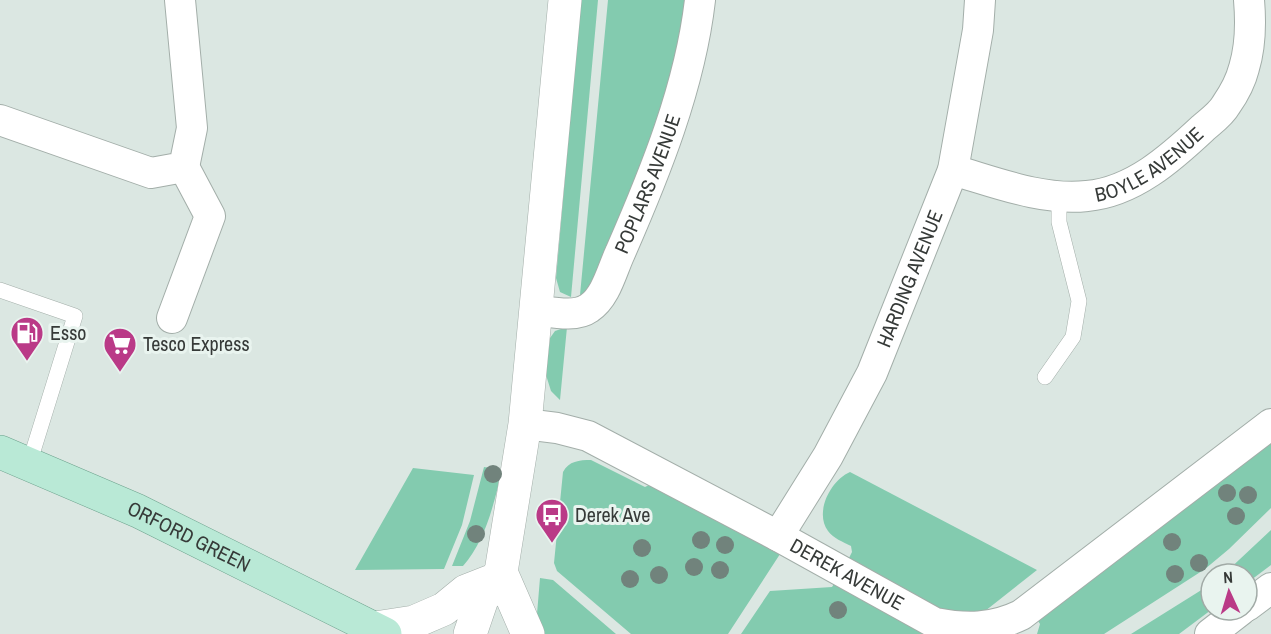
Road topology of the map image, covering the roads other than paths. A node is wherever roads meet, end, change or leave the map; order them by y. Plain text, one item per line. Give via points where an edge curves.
1 (180, 0) edge
2 (565, 0) edge
3 (700, 0) edge
4 (980, 0) edge
5 (1249, 0) edge
6 (0, 120) edge
7 (184, 166) junction
8 (952, 170) junction
9 (1059, 196) junction
10 (0, 290) edge
11 (536, 310) junction
12 (172, 318) dead end
13 (1045, 377) dead end
14 (525, 424) junction
15 (1271, 424) edge
16 (14, 458) edge
17 (778, 536) junction
18 (498, 576) junction
19 (1226, 622) edge
20 (386, 632) edge
21 (470, 634) edge
22 (528, 634) edge
23 (1210, 634) edge

1 - 7 street via 192,128
2 - 11 street
3 - 11 street, POPLARS AVENUE via 671,123 603,292 582,312
4 - 8 street, HARDING AVENUE
5 - 9 street, BOYLE AVENUE via 1251,30 1244,70 1226,106 1156,168 1135,181 1087,196
6 - 7 street via 152,173
7 - 12 street via 210,216
8 - 9 street, BOYLE AVENUE
8 - 17 street, HARDING AVENUE via 872,374 828,456
9 - 13 lane via 1059,222 1079,301 1073,337
10 - 16 lane via 75,316
11 - 14 street
14 - 17 street, DEREK AVENUE via 588,436
14 - 18 street
15 - 17 street, DEREK AVENUE via 1021,615 986,627 935,623
16 - 20 main road, ORFORD GREEN via 138,511
18 - 20 street via 466,591 444,609
18 - 21 street via 482,599
18 - 22 street
19 - 23 street

